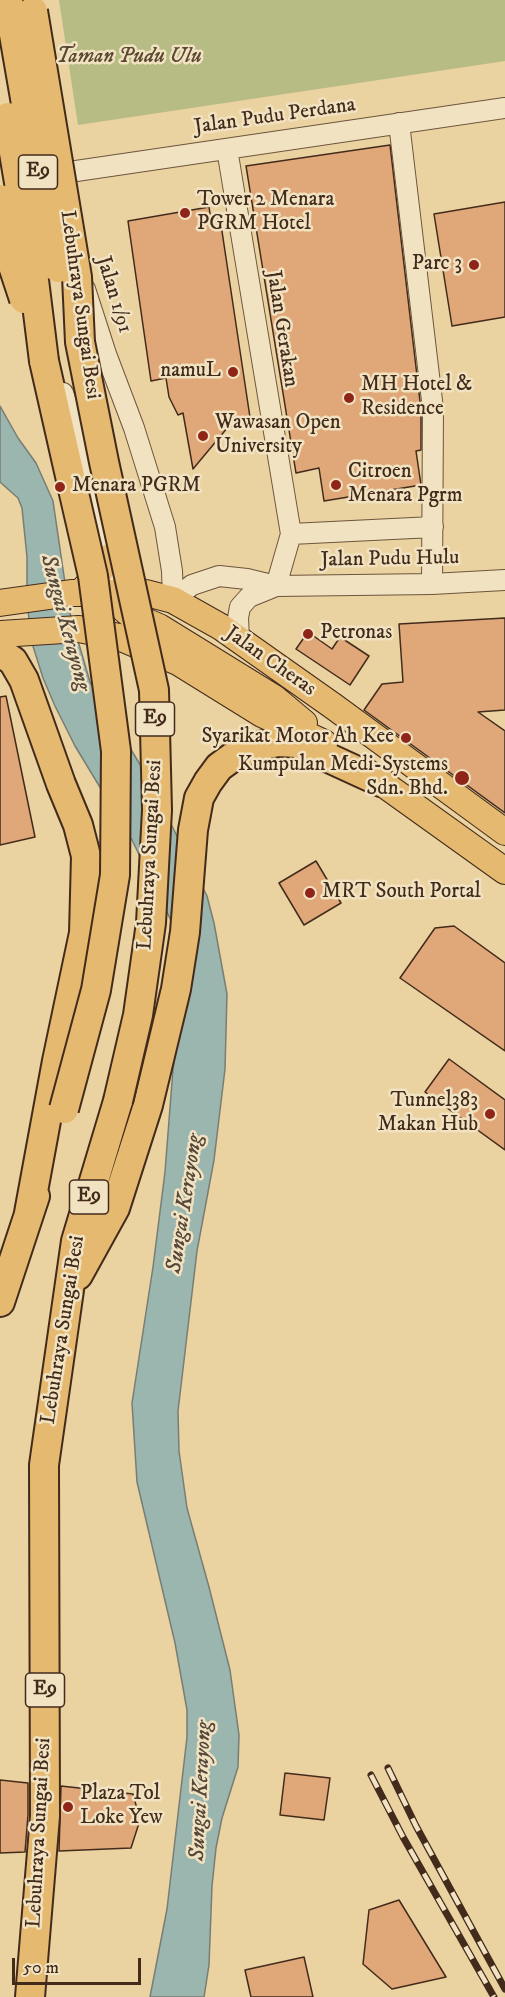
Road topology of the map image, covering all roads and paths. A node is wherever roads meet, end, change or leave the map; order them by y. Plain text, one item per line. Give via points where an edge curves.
1 (8, 0) edge
2 (16, 0) edge
3 (22, 0) edge
4 (30, 0) edge
5 (0, 16) edge
6 (0, 70) edge
7 (505, 108) edge
8 (399, 123) junction
9 (227, 149) junction
10 (53, 174) junction
11 (0, 198) edge
12 (0, 211) edge
13 (80, 342) junction
14 (44, 361) junction
15 (433, 527) junction
16 (291, 534) junction
17 (108, 558) junction
18 (505, 580) edge
19 (432, 584) junction
20 (276, 586) junction
21 (75, 593) junction
22 (116, 593) junction
23 (173, 600) junction
24 (6, 602) edge
25 (159, 627) junction
26 (238, 639) junction
27 (1, 640) edge
28 (141, 645) junction
29 (331, 747) junction
30 (381, 782) junction
31 (505, 832) edge
32 (505, 871) edge
33 (29, 1213) junction
34 (67, 1295) junction
35 (0, 1302) edge
36 (30, 1997) edge

1 - 13 highway, E9, bridge via 54,256
2 - 5 street via 15,7
3 - 10 street, Jalan 1/91
4 - 13 highway, Lebuhraya Sungai Besi / E9, bridge via 78,277
6 - 14 highway, E9, bridge via 30,248
7 - 8 street, Jalan Pudu Perdana
8 - 9 street, Jalan Pudu Perdana
8 - 15 street via 433,409
9 - 10 street, Jalan Pudu Perdana
9 - 16 street, Jalan Gerakan
10 - 11 street, Jalan Pudu Perdana via 21,180
10 - 23 street, Jalan 1/91 via 86,295 165,526
11 - 14 highway, Lebuhraya Sungai Besi / E9, bridge via 8,251
12 - 17 street via 87,463
13 - 34 highway, Lebuhraya Sungai Besi / E9, bridge via 154,690 157,810 152,923 138,1016 118,1101 76,1241
14 - 33 highway, Lebuhraya Sungai Besi / E9, bridge via 93,576 116,751 115,875 96,990 64,1109
15 - 16 street
15 - 19 street
16 - 20 street, Jalan Gerakan
17 - 21 main road via 96,578
17 - 22 street
18 - 19 street, Jalan Pudu Hulu
19 - 20 street, Jalan Pudu Hulu
20 - 23 street, Jalan Pudu Hulu via 219,576 192,585
20 - 26 street, Jalan Pudu Hulu via 249,597 240,607
21 - 22 main road, Jalan Cheras
21 - 24 main road, Jalan Cheras
22 - 23 main road, Jalan Cheras via 146,593
22 - 25 main road via 131,615
23 - 25 main road
23 - 26 main road, Jalan Cheras
25 - 28 main road
25 - 29 main road via 274,698
26 - 31 main road, Jalan Cheras
27 - 28 main road, Jalan Cheras via 79,629
27 - 33 highway via 24,680 86,856 84,933
28 - 29 main road, Jalan Cheras via 178,662 262,714
29 - 30 main road, Jalan Cheras
30 - 32 main road, Jalan Cheras
30 - 34 highway via 296,743 278,742 234,756 219,767 199,798 176,989 148,1105 115,1208
33 - 35 highway, Lebuhraya Sungai Besi / E9
34 - 36 highway, Lebuhraya Sungai Besi / E9 via 44,1465 45,1816

